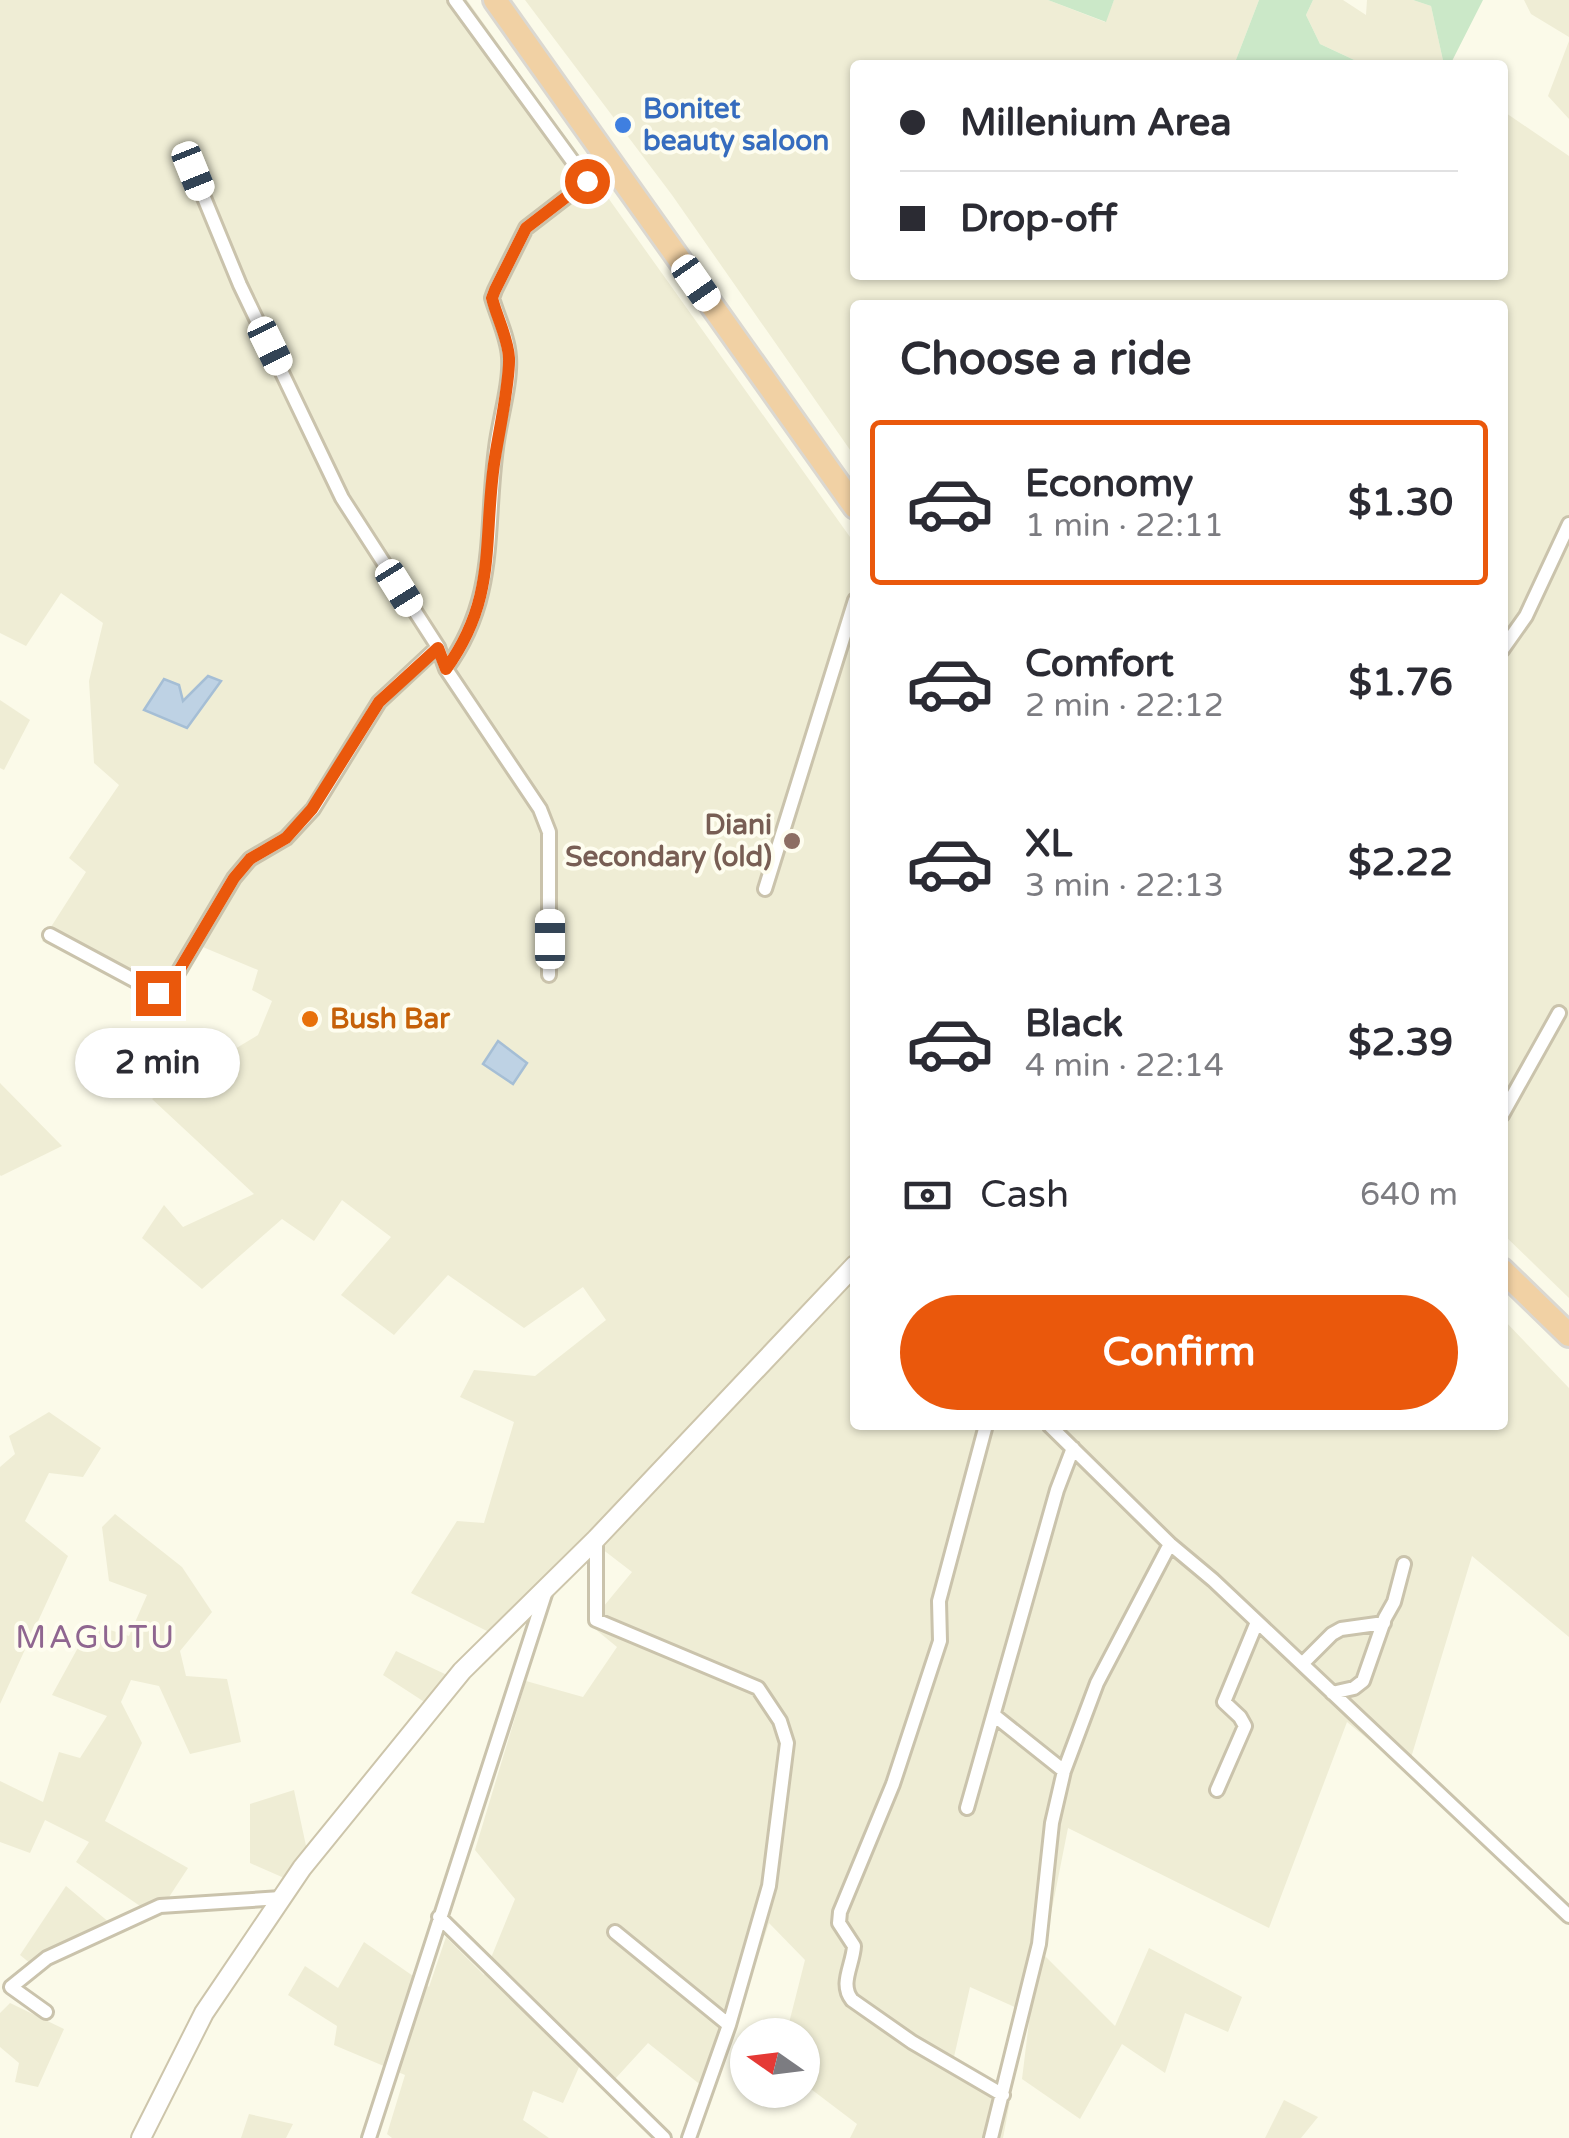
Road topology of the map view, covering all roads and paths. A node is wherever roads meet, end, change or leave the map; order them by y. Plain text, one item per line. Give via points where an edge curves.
1 (455, 0) edge
2 (495, 0) edge
3 (612, 164) junction
4 (193, 171) dead end
5 (587, 181) junction
6 (850, 500) edge
7 (1569, 524) edge
8 (850, 616) edge
9 (1508, 642) edge
10 (438, 648) junction
11 (446, 669) junction
12 (765, 889) dead end
13 (50, 935) dead end
14 (550, 975) dead end
15 (1559, 1013) dead end
16 (1508, 1105) edge
17 (850, 1270) edge
18 (1508, 1276) edge
19 (1569, 1336) edge
20 (985, 1430) edge
21 (1054, 1430) edge
22 (1073, 1448) junction
23 (596, 1538) junction
24 (1170, 1544) junction
25 (1404, 1564) dead end
26 (546, 1588) junction
27 (1257, 1622) junction
28 (1384, 1623) junction
29 (1302, 1664) junction
30 (1332, 1693) junction
31 (995, 1716) junction
32 (1064, 1771) junction
33 (1217, 1790) dead end
34 (967, 1808) dead end
35 (281, 1898) junction
36 (439, 1916) junction
37 (1569, 1916) edge
38 (615, 1932) dead end
39 (46, 2012) dead end
40 (729, 2025) junction
41 (1004, 2095) junction
42 (141, 2138) edge
43 (369, 2138) edge
44 (664, 2138) edge
45 (689, 2138) edge
46 (991, 2138) edge

1 - 5 street
2 - 3 highway
3 - 5 street
3 - 6 highway
4 - 10 street via 342,498
5 - 11 street via 526,228 492,298 510,363 485,573 477,615
7 - 9 street
8 - 12 street
10 - 11 street
10 - 13 street via 379,702 312,809 234,878 167,991 158,993
11 - 14 street via 550,832
15 - 16 street
17 - 23 street
18 - 19 highway
20 - 41 street via 939,1601 940,1641 839,1924 854,1946 845,1985 852,2000
21 - 22 street
22 - 24 street
22 - 31 street
23 - 26 street
23 - 40 street via 596,1620 758,1688 788,1743 769,1886
24 - 27 street
24 - 32 street via 1097,1682
25 - 28 street
26 - 35 street via 462,1671
26 - 36 street
27 - 29 street
27 - 33 street via 1224,1702 1244,1726
28 - 29 street via 1332,1634
28 - 30 street via 1363,1681
29 - 30 street
30 - 37 street
31 - 32 street
31 - 34 street
32 - 41 street via 1039,1944
35 - 39 street via 160,1906 47,1958 10,1987
35 - 42 street via 204,2013
36 - 43 street
36 - 44 street
38 - 40 street
40 - 45 street
41 - 46 street

